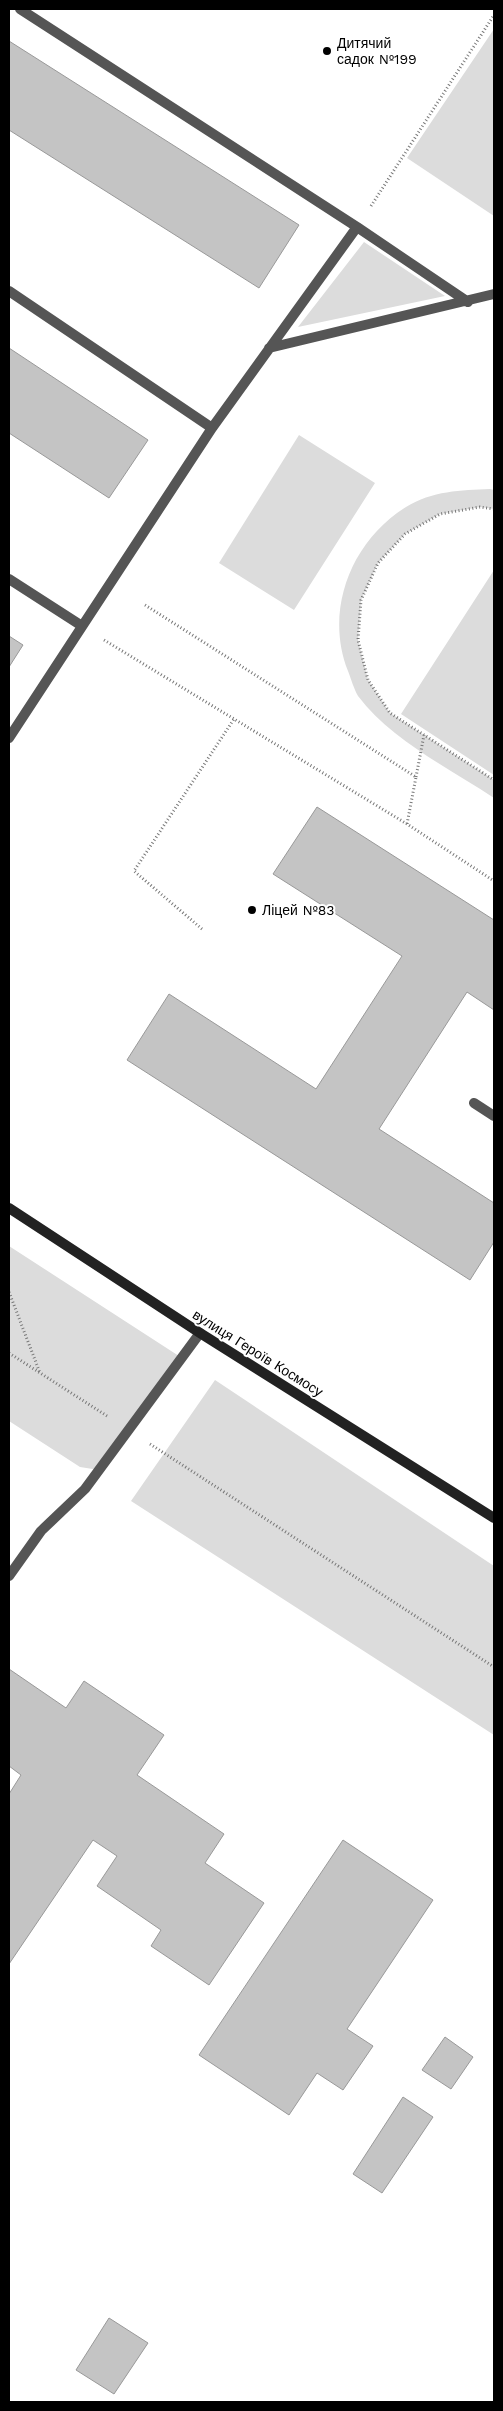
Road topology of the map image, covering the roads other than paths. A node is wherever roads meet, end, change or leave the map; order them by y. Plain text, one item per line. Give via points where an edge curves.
1 (20, 9) edge
2 (357, 227) junction
3 (9, 291) edge
4 (494, 294) edge
5 (468, 302) junction
6 (269, 348) junction
7 (212, 428) junction
8 (9, 580) edge
9 (82, 626) junction
10 (9, 738) edge
11 (474, 1103) dead end
12 (494, 1116) edge
13 (9, 1208) edge
14 (200, 1333) junction
15 (494, 1518) edge
16 (9, 1576) edge

1 - 2 lane
2 - 5 lane
2 - 6 lane
3 - 7 lane
4 - 5 lane
5 - 6 lane
6 - 7 lane
7 - 9 lane
8 - 9 lane
9 - 10 lane
11 - 12 lane
13 - 14 main road, вулиця Героїв Космосу
14 - 15 main road, вулиця Героїв Космосу
14 - 16 lane via 85,1489 41,1531

